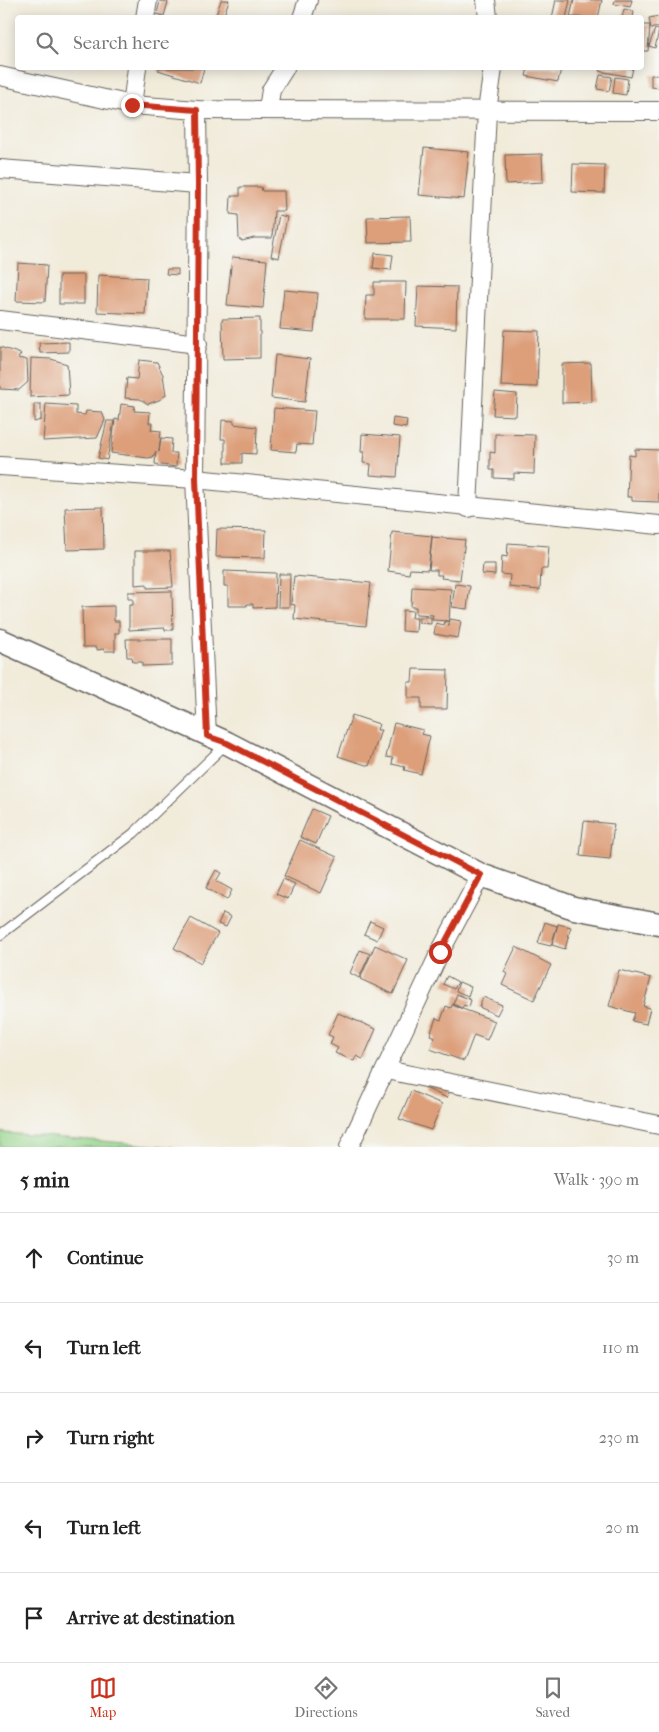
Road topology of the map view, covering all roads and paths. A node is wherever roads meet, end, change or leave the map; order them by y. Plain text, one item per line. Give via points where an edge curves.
1 (148, 0) edge
2 (308, 0) edge
3 (486, 0) edge
4 (146, 15) edge
5 (303, 15) edge
6 (488, 15) edge
7 (137, 70) edge
8 (284, 70) edge
9 (493, 70) edge
10 (0, 76) edge
11 (132, 105) junction
12 (268, 109) junction
13 (197, 110) junction
14 (487, 111) junction
15 (659, 111) edge
16 (0, 169) edge
17 (198, 184) junction
18 (0, 320) edge
19 (198, 344) junction
20 (0, 466) edge
21 (196, 479) junction
22 (468, 508) junction
23 (659, 525) edge
24 (0, 640) edge
25 (217, 739) junction
26 (481, 875) junction
27 (659, 924) edge
28 (0, 935) edge
29 (386, 1070) junction
30 (659, 1125) edge
31 (349, 1147) edge

1 - 4 street
2 - 5 street
3 - 6 street
7 - 11 street
8 - 12 street via 272,90
9 - 14 street
10 - 11 street
11 - 13 street
12 - 13 street
12 - 14 street
13 - 17 street
14 - 15 street
14 - 22 street
16 - 17 street
17 - 19 street
18 - 19 street
19 - 21 street
20 - 21 street
21 - 22 street
21 - 25 street
22 - 23 street
24 - 25 street
25 - 26 street
25 - 28 lane via 134,832
26 - 27 street via 574,908
26 - 29 street via 440,952
29 - 30 street
29 - 31 street

